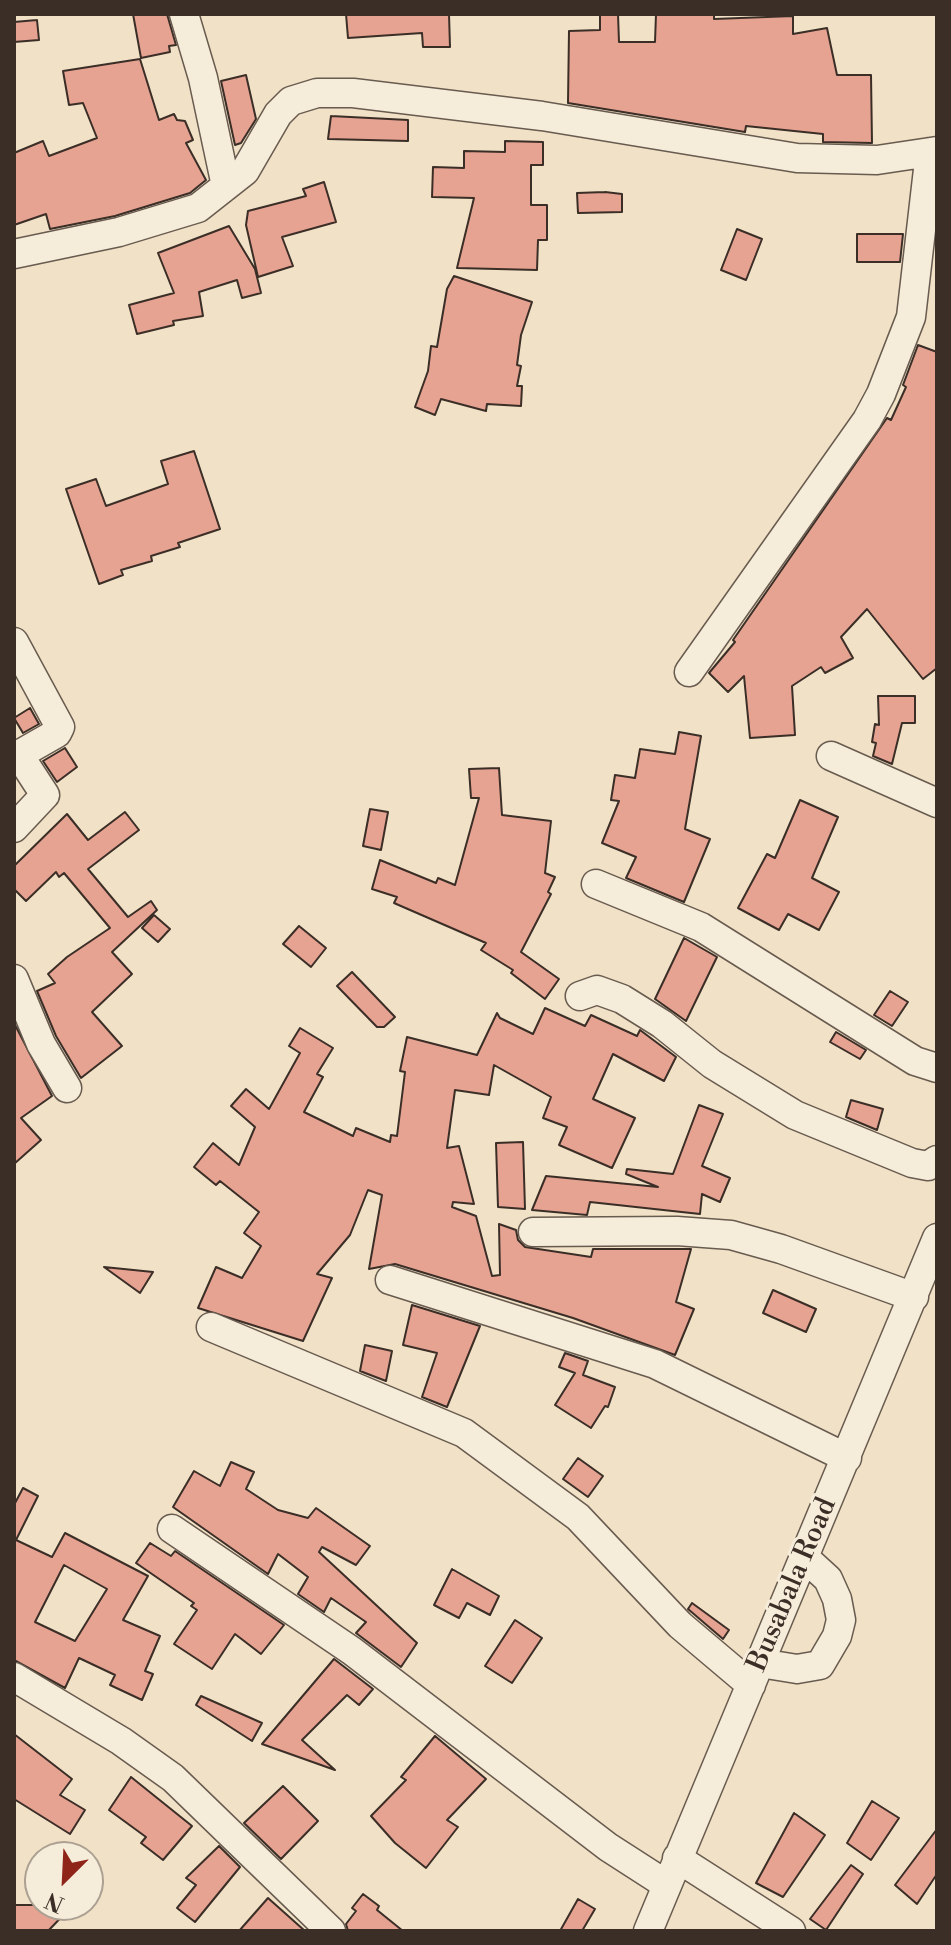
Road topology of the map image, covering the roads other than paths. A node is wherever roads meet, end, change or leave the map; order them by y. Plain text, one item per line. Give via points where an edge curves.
1 (184, 14) edge
2 (933, 151) edge
3 (226, 186) junction
4 (14, 254) edge
5 (14, 642) edge
6 (689, 672) dead end
7 (831, 756) dead end
8 (937, 803) edge
9 (14, 828) edge
10 (596, 884) dead end
11 (14, 979) edge
12 (580, 996) dead end
13 (937, 1068) edge
14 (67, 1088) dead end
15 (937, 1160) edge
16 (533, 1232) dead end
17 (937, 1238) edge
18 (390, 1280) dead end
19 (914, 1297) junction
20 (211, 1327) dead end
21 (847, 1458) junction
22 (172, 1529) dead end
23 (805, 1558) junction
24 (755, 1674) junction
25 (14, 1677) edge
26 (677, 1858) junction
27 (667, 1885) junction
28 (331, 1931) edge
29 (648, 1931) edge
30 (791, 1931) edge

1 - 3 street
2 - 3 street via 877,160 797,158 542,116 317,93 291,101 278,114 253,161
2 - 6 street via 911,317 881,394
3 - 4 street via 198,208 119,232
5 - 9 street via 60,727 22,753 45,795
7 - 8 street
10 - 13 street via 701,927 915,1061
11 - 14 street via 41,1044
12 - 15 street via 597,990 622,999 795,1115 912,1163 928,1166
16 - 19 street via 731,1235
17 - 19 street, Busabala Road
18 - 21 street via 655,1364
19 - 21 street, Busabala Road
20 - 24 street via 464,1433 578,1517 680,1625
21 - 23 street, Busabala Road
22 - 27 street via 352,1651 608,1847
23 - 24 street, Busabala Road
23 - 24 street via 828,1579 837,1599 837,1636 820,1665
24 - 26 street, Busabala Road
25 - 28 street via 173,1778
26 - 27 street, Busabala Road
26 - 30 street
27 - 29 street, Busabala Road

